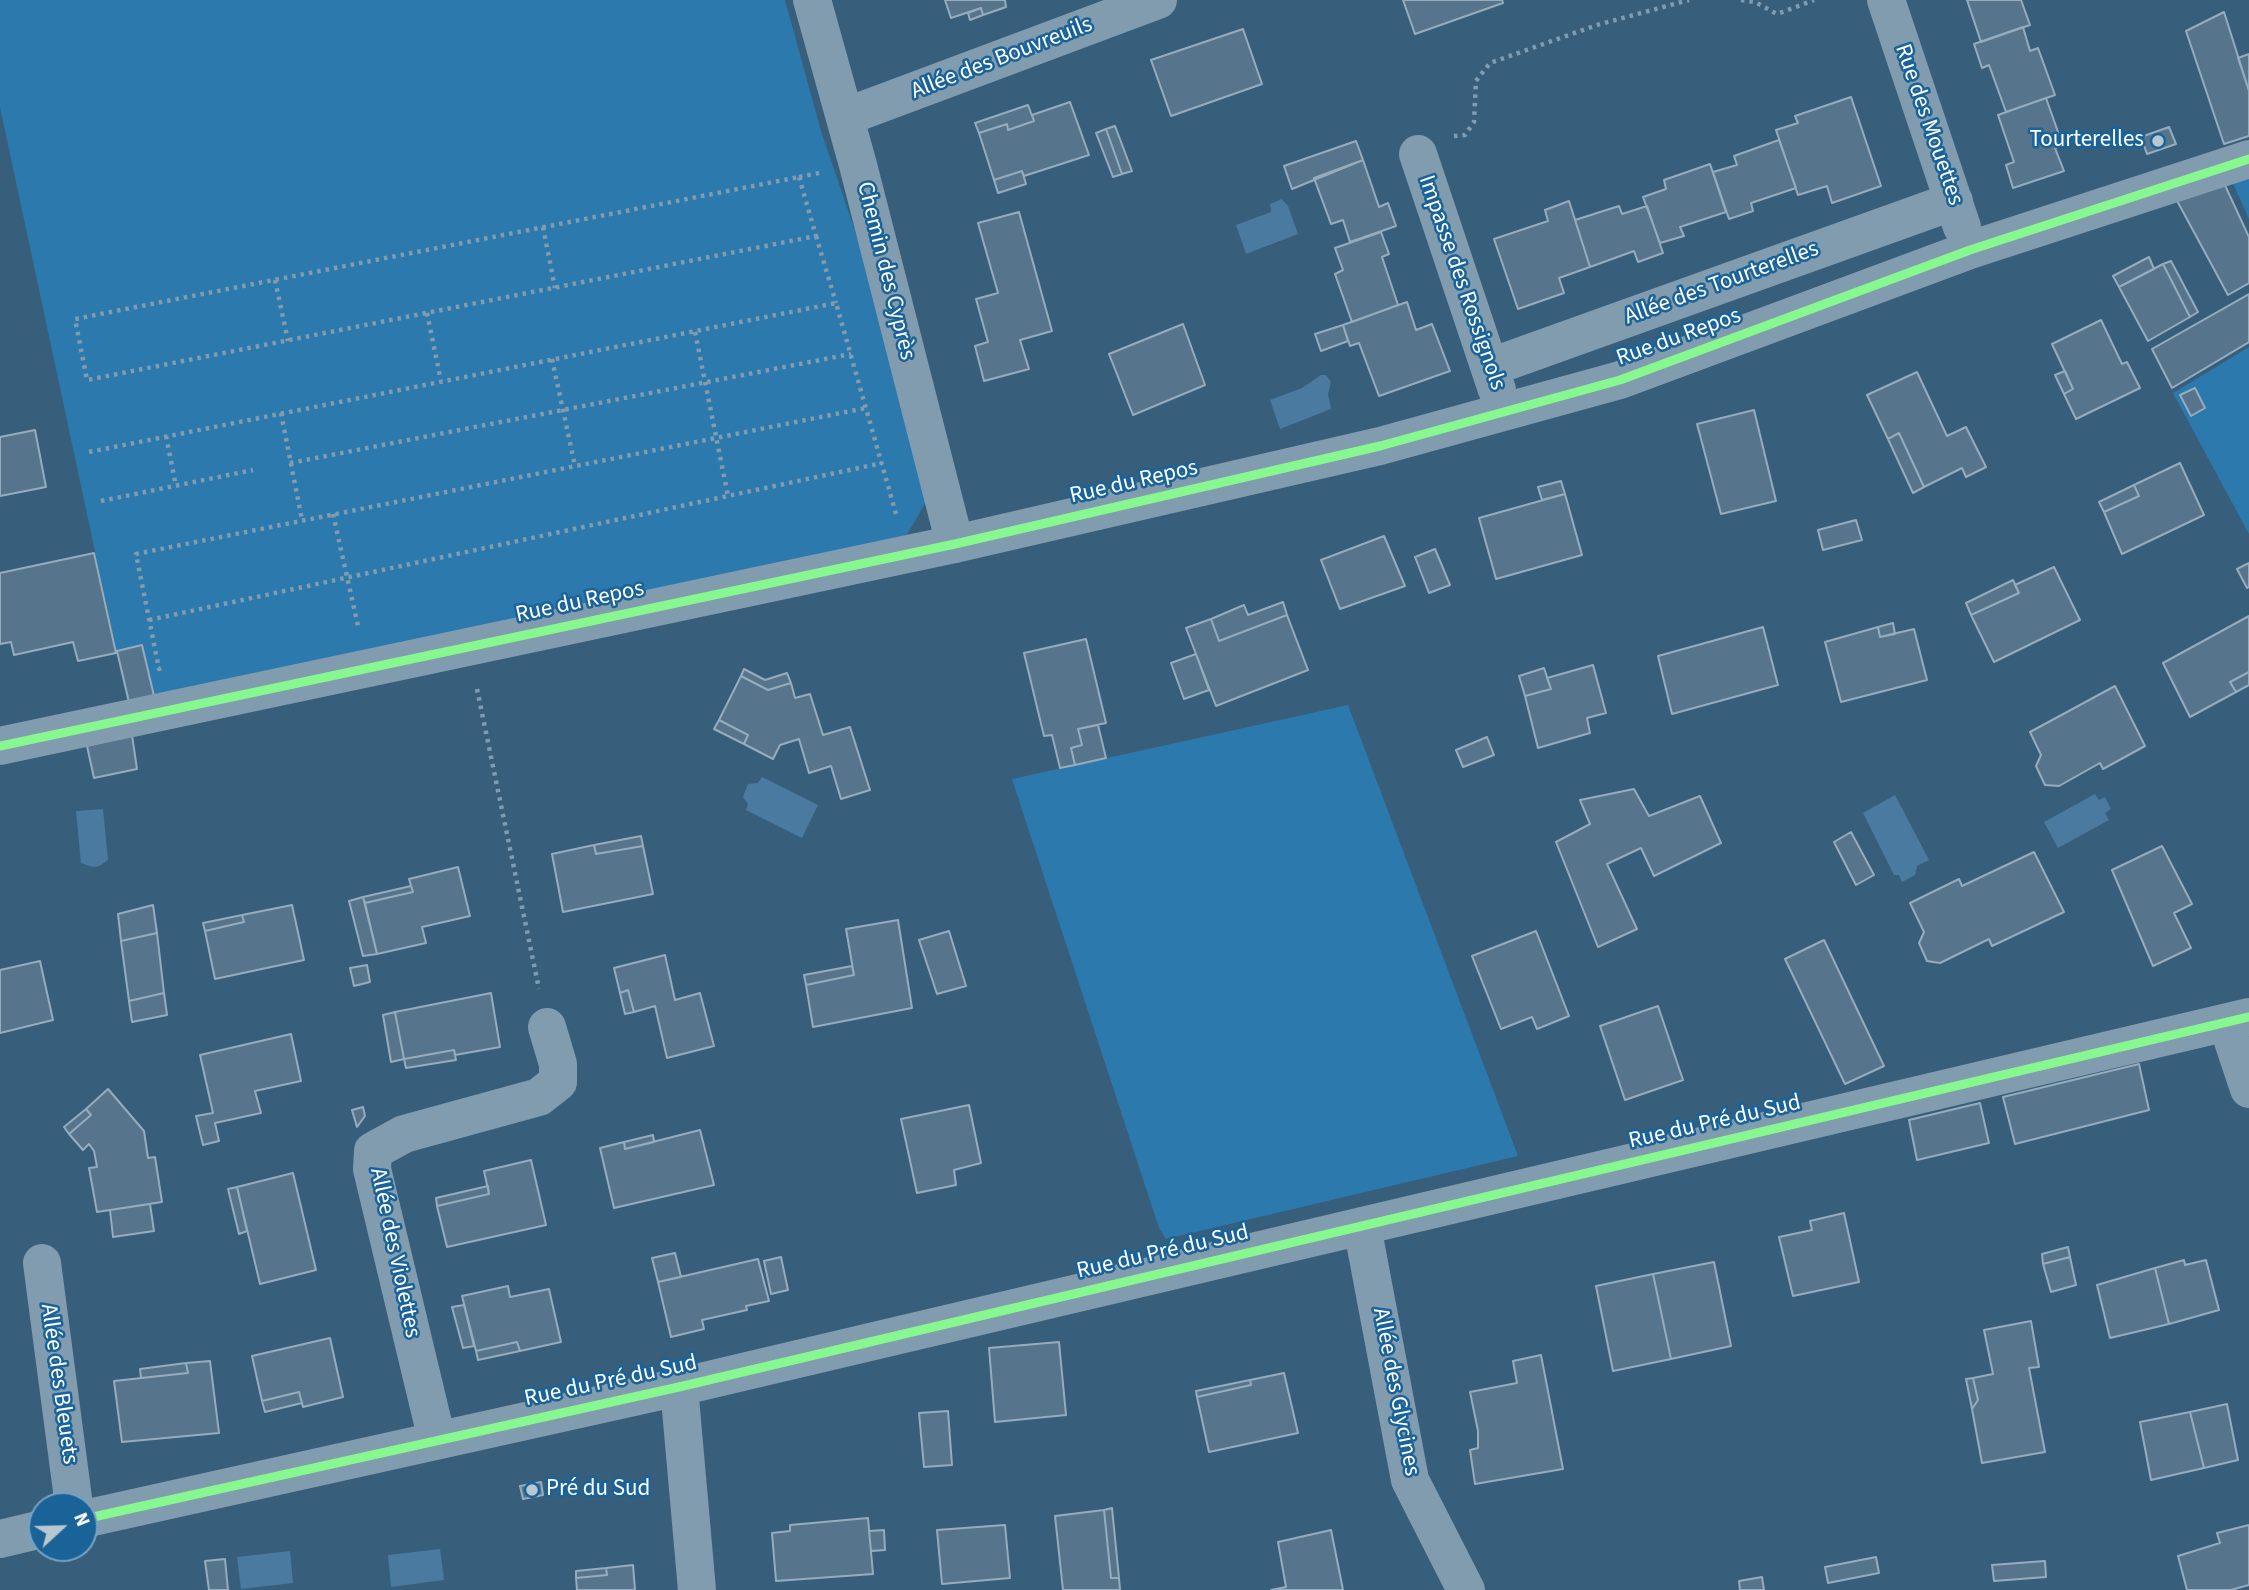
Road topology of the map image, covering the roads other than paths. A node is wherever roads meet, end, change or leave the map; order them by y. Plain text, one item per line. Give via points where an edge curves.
1 (811, 0) edge
2 (1158, 0) edge
3 (1886, 0) edge
4 (845, 117) junction
5 (1418, 154) road end
6 (2249, 159) edge
7 (1954, 201) junction
8 (1970, 250) junction
9 (1491, 367) junction
10 (1504, 412) junction
11 (955, 544) junction
12 (0, 746) edge
13 (2238, 1020) edge
14 (547, 1027) road end
15 (2249, 1089) edge
16 (1362, 1226) junction
17 (42, 1263) dead end
18 (679, 1388) junction
19 (437, 1440) junction
20 (72, 1492) edge
21 (98, 1516) edge
22 (28, 1532) edge
23 (0, 1539) edge
24 (697, 1590) edge
25 (1466, 1590) edge

1 - 4 street, Chemin des Cyprès
2 - 4 street, Allée des Bouvreuils
3 - 7 street, Rue des Mouettes
4 - 11 street, Chemin des Cyprès
5 - 9 street, Impasse des Rossignols
6 - 8 street, Rue du Repos
7 - 8 street, Rue des Mouettes
7 - 9 street, Allée des Tourterelles
8 - 10 street, Rue du Repos via 1620,380
9 - 10 street, Impasse des Rossignols
10 - 11 street, Rue du Repos via 1380,446
11 - 12 street, Rue du Repos
13 - 15 street
13 - 16 street, Rue du Pré du Sud
14 - 19 street, Allée des Violettes via 558,1064 558,1082 539,1097 404,1134 373,1151 372,1169
16 - 18 street, Rue du Pré du Sud
16 - 25 street, Allée des Glycines via 1410,1480
17 - 20 street, Allée des Bleuets
18 - 19 street, Rue du Pré du Sud
18 - 24 street
19 - 21 street, Rue du Pré du Sud
22 - 23 street

